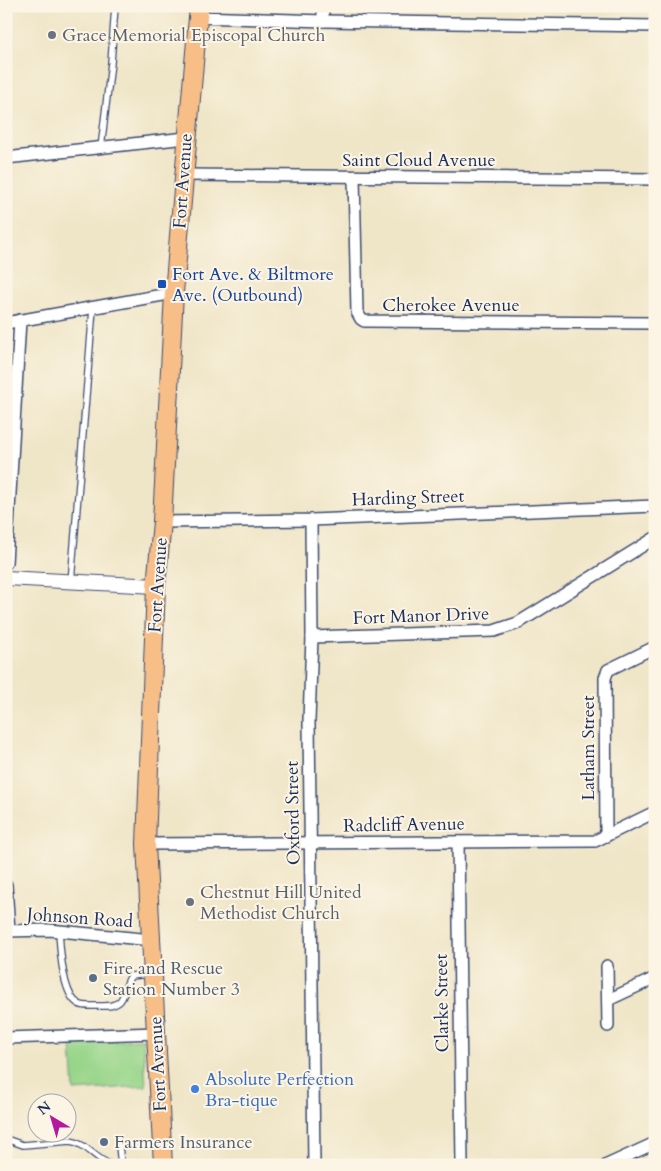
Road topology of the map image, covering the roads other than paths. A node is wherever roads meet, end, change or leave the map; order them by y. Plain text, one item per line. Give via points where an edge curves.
1 (115, 6) edge
2 (323, 6) edge
3 (198, 12) edge
4 (323, 21) junction
5 (655, 26) edge
6 (186, 138) junction
7 (101, 148) junction
8 (6, 158) edge
9 (184, 175) junction
10 (354, 177) junction
11 (655, 179) edge
12 (174, 293) junction
13 (92, 309) junction
14 (20, 320) junction
15 (6, 323) edge
16 (655, 323) edge
17 (655, 506) edge
18 (310, 520) junction
19 (162, 522) junction
20 (655, 538) edge
21 (6, 563) edge
22 (6, 578) edge
23 (72, 582) junction
24 (156, 586) junction
25 (312, 638) junction
26 (655, 647) edge
27 (655, 812) edge
28 (606, 836) junction
29 (458, 842) junction
30 (312, 843) junction
31 (146, 844) junction
32 (6, 885) edge
33 (7, 931) edge
34 (59, 931) junction
35 (152, 940) junction
36 (607, 966) dead end
37 (154, 974) junction
38 (655, 978) edge
39 (608, 1000) junction
40 (608, 1026) dead end
41 (157, 1033) junction
42 (6, 1038) edge
43 (6, 1139) edge
44 (655, 1142) edge
45 (119, 1146) dead end
46 (163, 1164) edge
47 (112, 1165) edge
48 (121, 1165) edge
49 (129, 1165) edge
50 (314, 1165) edge
51 (462, 1165) edge
52 (607, 1165) edge

1 - 7 lane
2 - 4 street
3 - 4 street
3 - 6 main road, Fort Avenue
4 - 5 street
6 - 7 street
6 - 9 main road, Fort Avenue
7 - 8 street
9 - 10 street, Saint Cloud Avenue
9 - 12 main road, Fort Avenue
10 - 11 street, Saint Cloud Avenue
10 - 16 street, Cherokee Avenue via 357,312 361,319
12 - 13 street
12 - 19 main road, Fort Avenue
13 - 14 street
13 - 23 lane
14 - 15 street
14 - 21 street
17 - 18 street, Harding Street
18 - 19 street, Harding Street
18 - 25 street, Oxford Street
19 - 24 main road, Fort Avenue
20 - 25 street, Fort Manor Drive via 518,623 494,631
22 - 23 street
23 - 24 street
24 - 31 main road, Fort Avenue
25 - 30 street, Oxford Street
26 - 28 street, Latham Street via 608,670 605,678
27 - 28 street, Radcliff Avenue
28 - 29 street, Radcliff Avenue via 596,841
29 - 30 street, Radcliff Avenue
29 - 51 street, Clarke Street
30 - 31 street, Radcliff Avenue
30 - 50 street, Oxford Street
31 - 35 main road, Fort Avenue
32 - 33 street
33 - 34 street, Johnson Road
34 - 35 street, Johnson Road
34 - 37 lane via 69,993 79,1004 116,1004 131,976
35 - 37 main road, Fort Avenue
36 - 39 street
37 - 41 main road, Fort Avenue
38 - 39 street
39 - 40 street
41 - 42 street
41 - 46 main road, Fort Avenue
43 - 47 lane via 23,1145 76,1142
44 - 52 street
45 - 48 lane
46 - 49 lane

